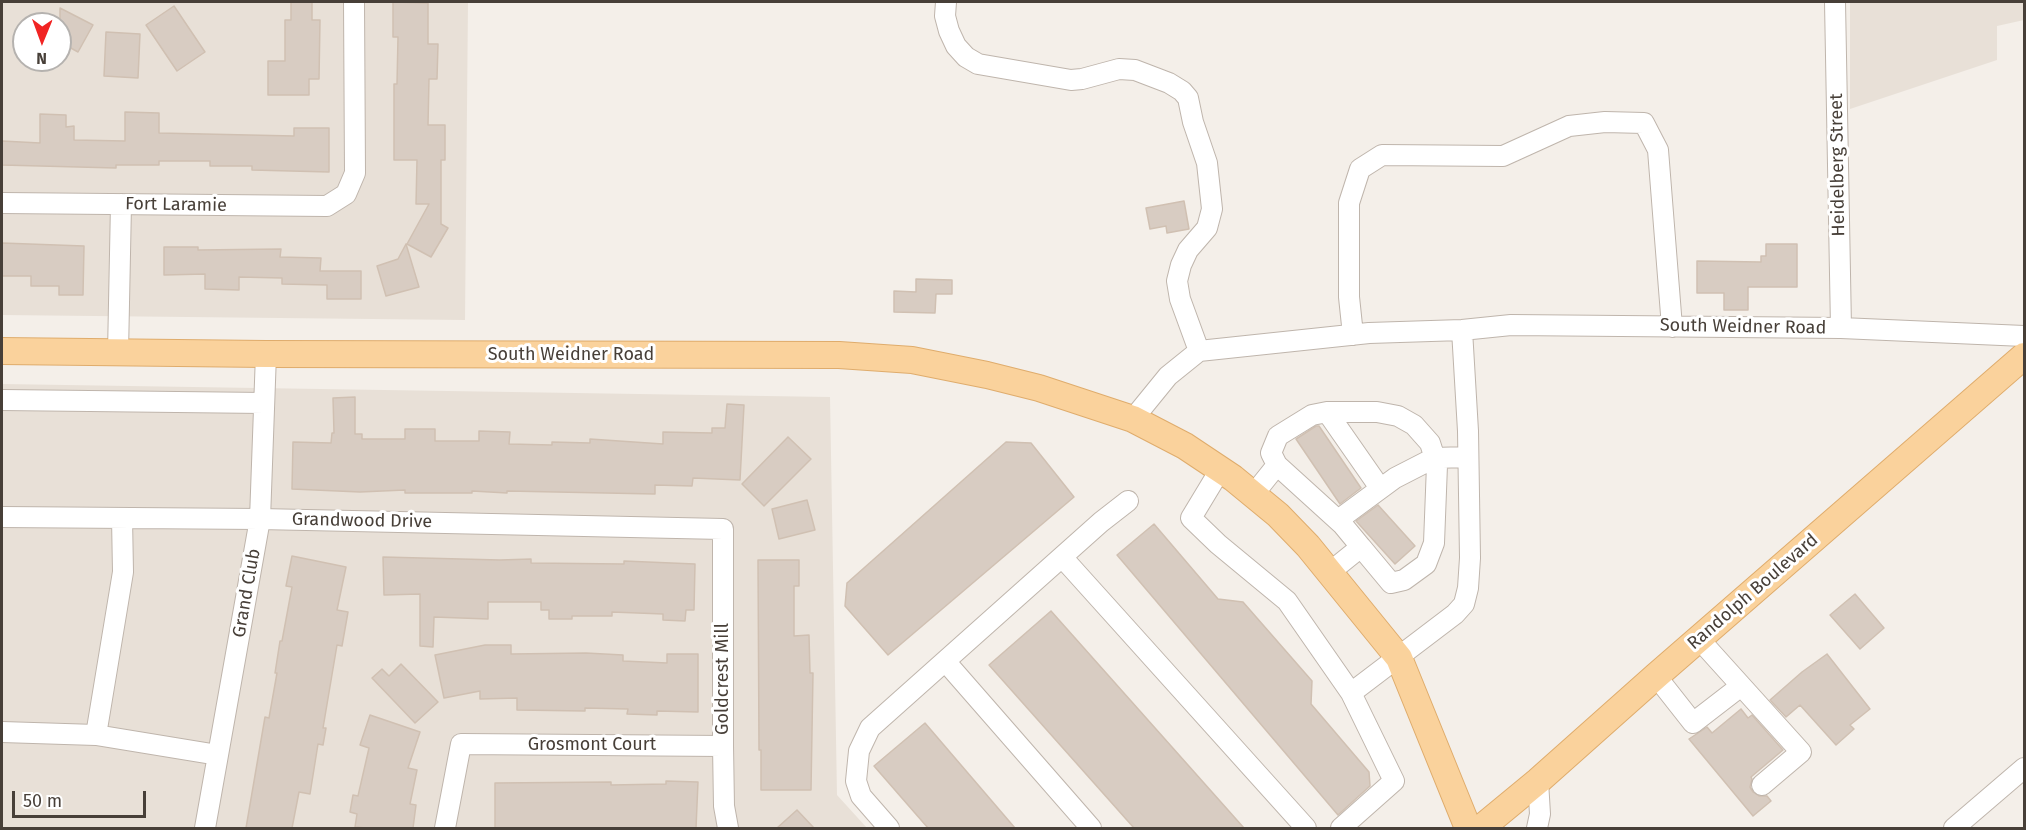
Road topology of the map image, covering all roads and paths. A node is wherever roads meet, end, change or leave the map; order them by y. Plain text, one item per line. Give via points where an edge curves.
1 (354, 2) edge
2 (946, 2) edge
3 (1835, 2) edge
4 (2, 203) edge
5 (121, 204) junction
6 (1672, 327) junction
7 (1841, 328) junction
8 (1462, 330) junction
9 (1353, 335) junction
10 (2025, 336) edge
11 (2, 351) edge
12 (1199, 351) junction
13 (118, 353) junction
14 (266, 354) junction
15 (2025, 356) edge
16 (2, 400) edge
17 (264, 404) junction
18 (1327, 412) junction
19 (1133, 419) junction
20 (1434, 458) junction
21 (1468, 458) junction
22 (1277, 465) junction
23 (1220, 470) junction
24 (1380, 488) junction
25 (1253, 495) junction
26 (1128, 501) dead end
27 (2, 517) edge
28 (122, 518) junction
29 (260, 519) junction
30 (1338, 520) junction
31 (723, 529) joint
32 (1361, 547) junction
33 (1062, 557) junction
34 (1330, 572) junction
35 (1699, 639) junction
36 (1399, 658) junction
37 (945, 661) junction
38 (1656, 676) junction
39 (1742, 686) junction
40 (1351, 693) junction
41 (2, 732) edge
42 (96, 735) junction
43 (723, 746) junction
44 (218, 754) junction
45 (2025, 768) edge
46 (1538, 782) junction
47 (1762, 785) dead end
48 (205, 828) edge
49 (446, 828) edge
50 (728, 828) edge
51 (889, 828) edge
52 (1091, 828) edge
53 (1306, 828) edge
54 (1341, 828) edge
55 (1468, 828) edge
56 (1481, 828) edge
57 (1536, 828) edge
58 (1954, 828) edge

1 - 5 street, Fort Laramie via 355,173 346,194 327,206
2 - 12 street via 945,16 956,46 978,64 1071,80 1119,69 1135,70 1169,83 1188,98 1207,163 1212,209 1207,228 1188,250 1177,281
3 - 7 street, Heidelberg Street
4 - 5 street, Fort Laramie
5 - 13 street
6 - 7 street, South Weidner Road
6 - 8 street, South Weidner Road via 1511,325
6 - 9 street via 1658,150 1644,123 1605,122 1569,126 1503,156 1382,155 1360,169 1349,202
7 - 10 street, South Weidner Road
8 - 9 street, South Weidner Road
8 - 21 street
9 - 12 street, South Weidner Road
11 - 13 main road, South Weidner Road
12 - 19 street via 1168,376
13 - 14 main road, South Weidner Road
14 - 17 street, Grand Club
14 - 19 main road, South Weidner Road via 839,355 912,360 1039,388
15 - 35 main road, Randolph Boulevard
16 - 17 street
17 - 29 street, Grand Club
18 - 20 street via 1398,416 1414,425 1430,443
18 - 22 street via 1311,416 1278,436 1270,453
18 - 24 street
19 - 23 main road, South Weidner Road via 1185,446
20 - 21 street
20 - 24 street
20 - 32 street via 1434,543 1426,564 1404,580 1391,583
21 - 36 street via 1470,558 1464,604
22 - 25 street
22 - 30 street
23 - 25 main road, South Weidner Road
23 - 40 street via 1191,518 1287,601
24 - 30 street
25 - 34 main road, South Weidner Road via 1278,515
26 - 33 street
27 - 28 street, Grandwood Drive
28 - 29 street, Grandwood Drive
28 - 42 street via 123,572
29 - 31 street, Grandwood Drive
29 - 44 street, Grand Club
30 - 32 street
31 - 43 street, Goldcrest Mill
32 - 34 street
33 - 37 street
33 - 53 street
34 - 36 main road, South Weidner Road
35 - 38 main road, Randolph Boulevard
35 - 39 street
36 - 40 street
36 - 55 main road, South Weidner Road
37 - 51 street via 870,728 859,751 856,781 861,796
37 - 52 street
38 - 39 street via 1693,723
38 - 46 main road, Randolph Boulevard
39 - 47 street via 1801,752
40 - 54 street via 1394,781
41 - 42 street
42 - 44 street
43 - 49 street, Grosmont Court via 461,744
43 - 50 street, Goldcrest Mill
44 - 48 street, Grand Club
45 - 58 street
46 - 56 main road, Randolph Boulevard
46 - 57 street via 1540,814

